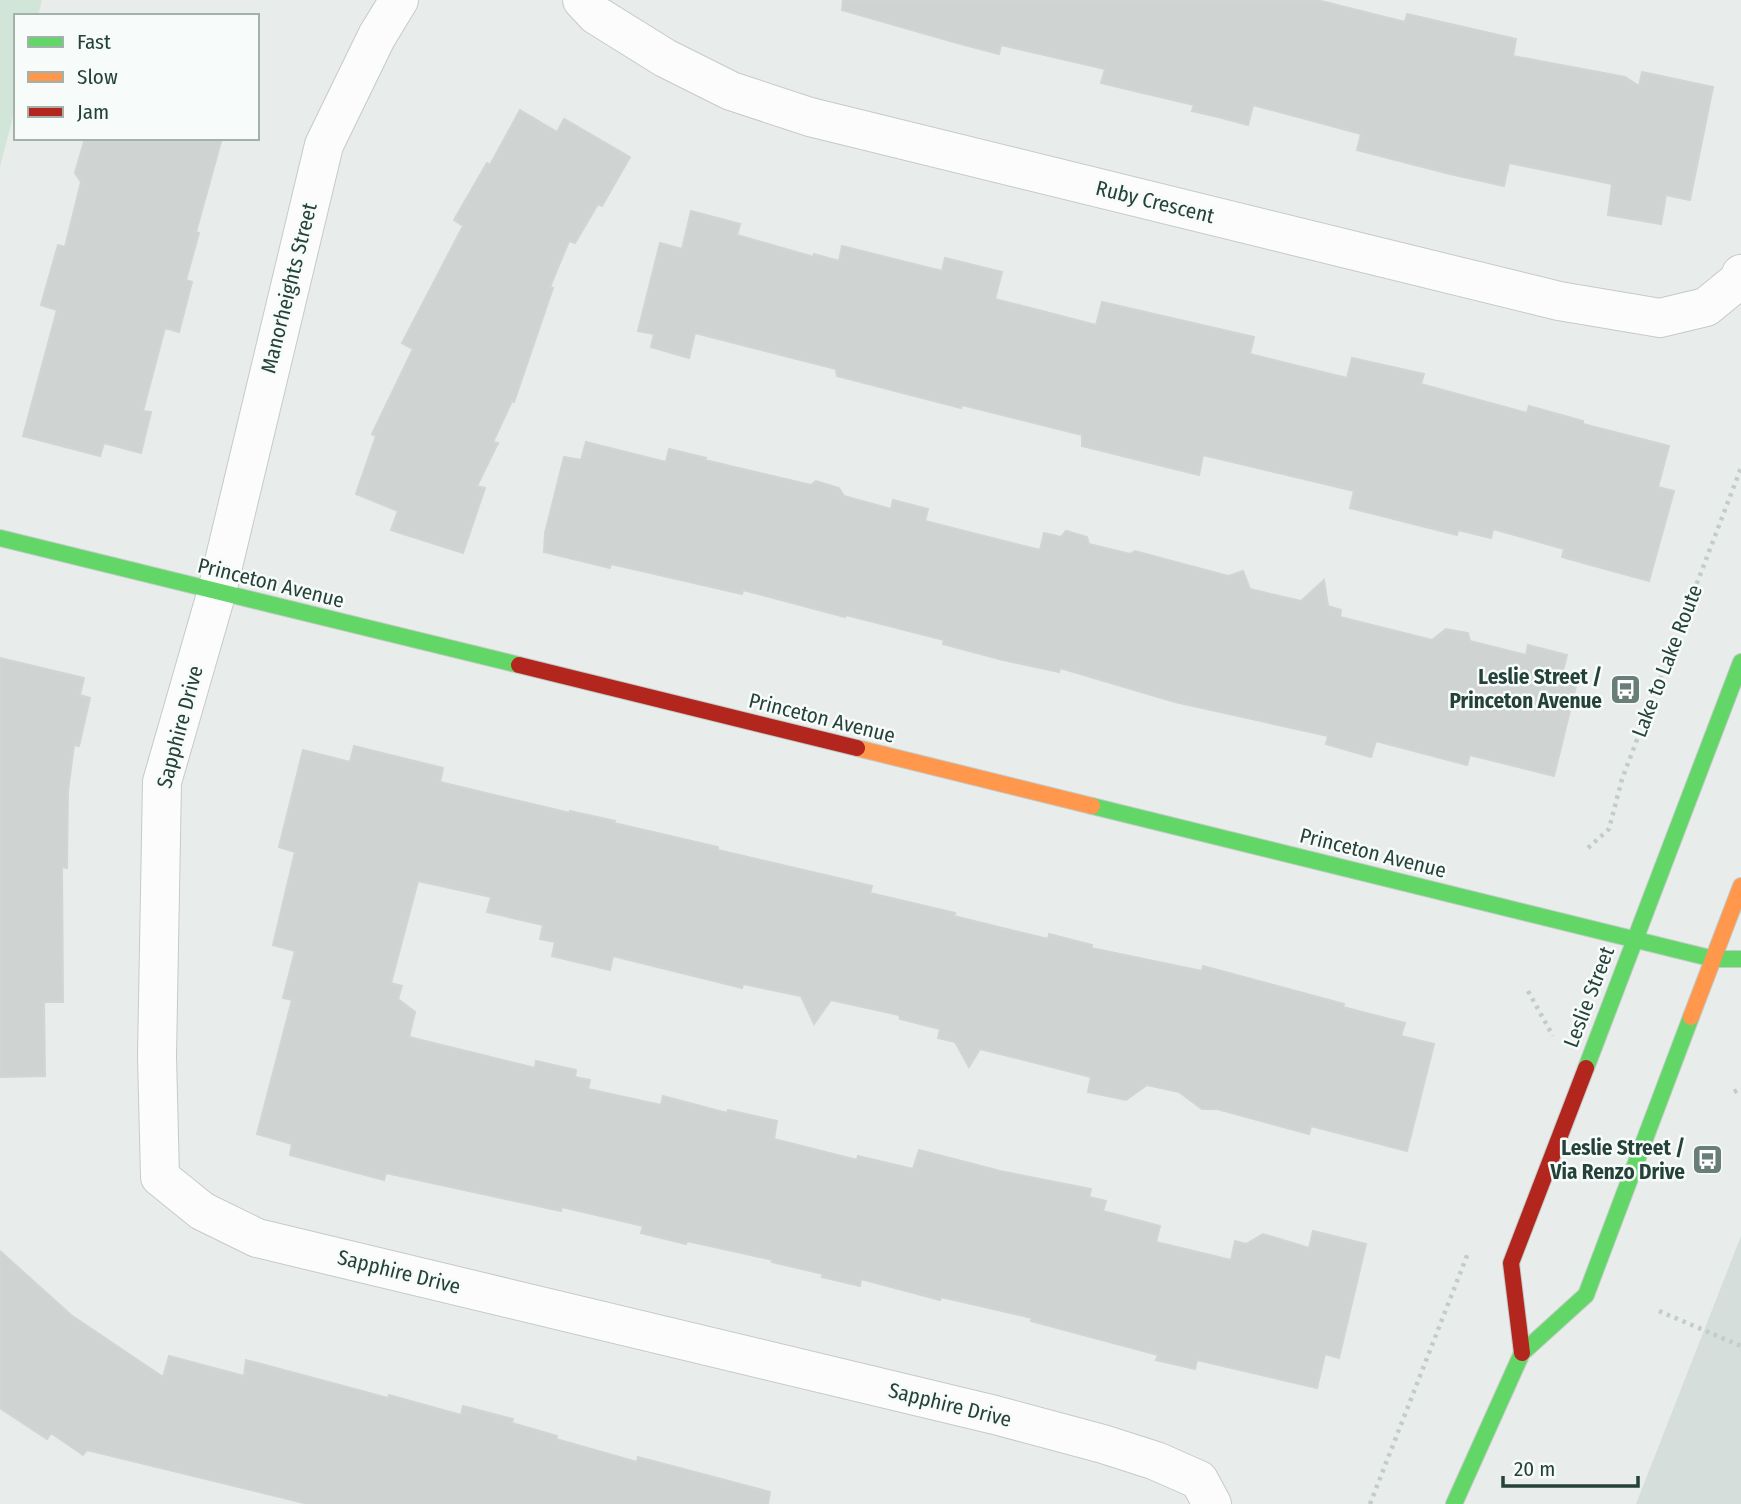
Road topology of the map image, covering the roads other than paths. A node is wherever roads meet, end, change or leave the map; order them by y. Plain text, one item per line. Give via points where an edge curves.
1 (399, 0) edge
2 (582, 0) edge
3 (1741, 274) edge
4 (0, 538) edge
5 (217, 591) junction
6 (1741, 662) edge
7 (1741, 886) edge
8 (1634, 939) junction
9 (1714, 959) junction
10 (1741, 959) edge
11 (1732, 978) dead end
12 (1521, 1353) junction
13 (1212, 1504) edge
14 (1454, 1504) edge

1 - 5 street, Manorheights Street via 324,145
2 - 3 street, Ruby Crescent via 596,15 665,58 731,91 810,117 1559,301 1660,318 1706,307
4 - 5 street, Princeton Avenue
5 - 8 street, Princeton Avenue
5 - 13 street, Sapphire Drive via 162,782 157,1056 160,1177 202,1211 257,1238 1103,1444 1199,1480
6 - 8 street, Leslie Street
7 - 9 street
8 - 9 street, Princeton Avenue
8 - 12 street, Leslie Street via 1511,1264
9 - 10 street, Princeton Avenue
9 - 11 street
9 - 12 street via 1586,1295
12 - 14 street

